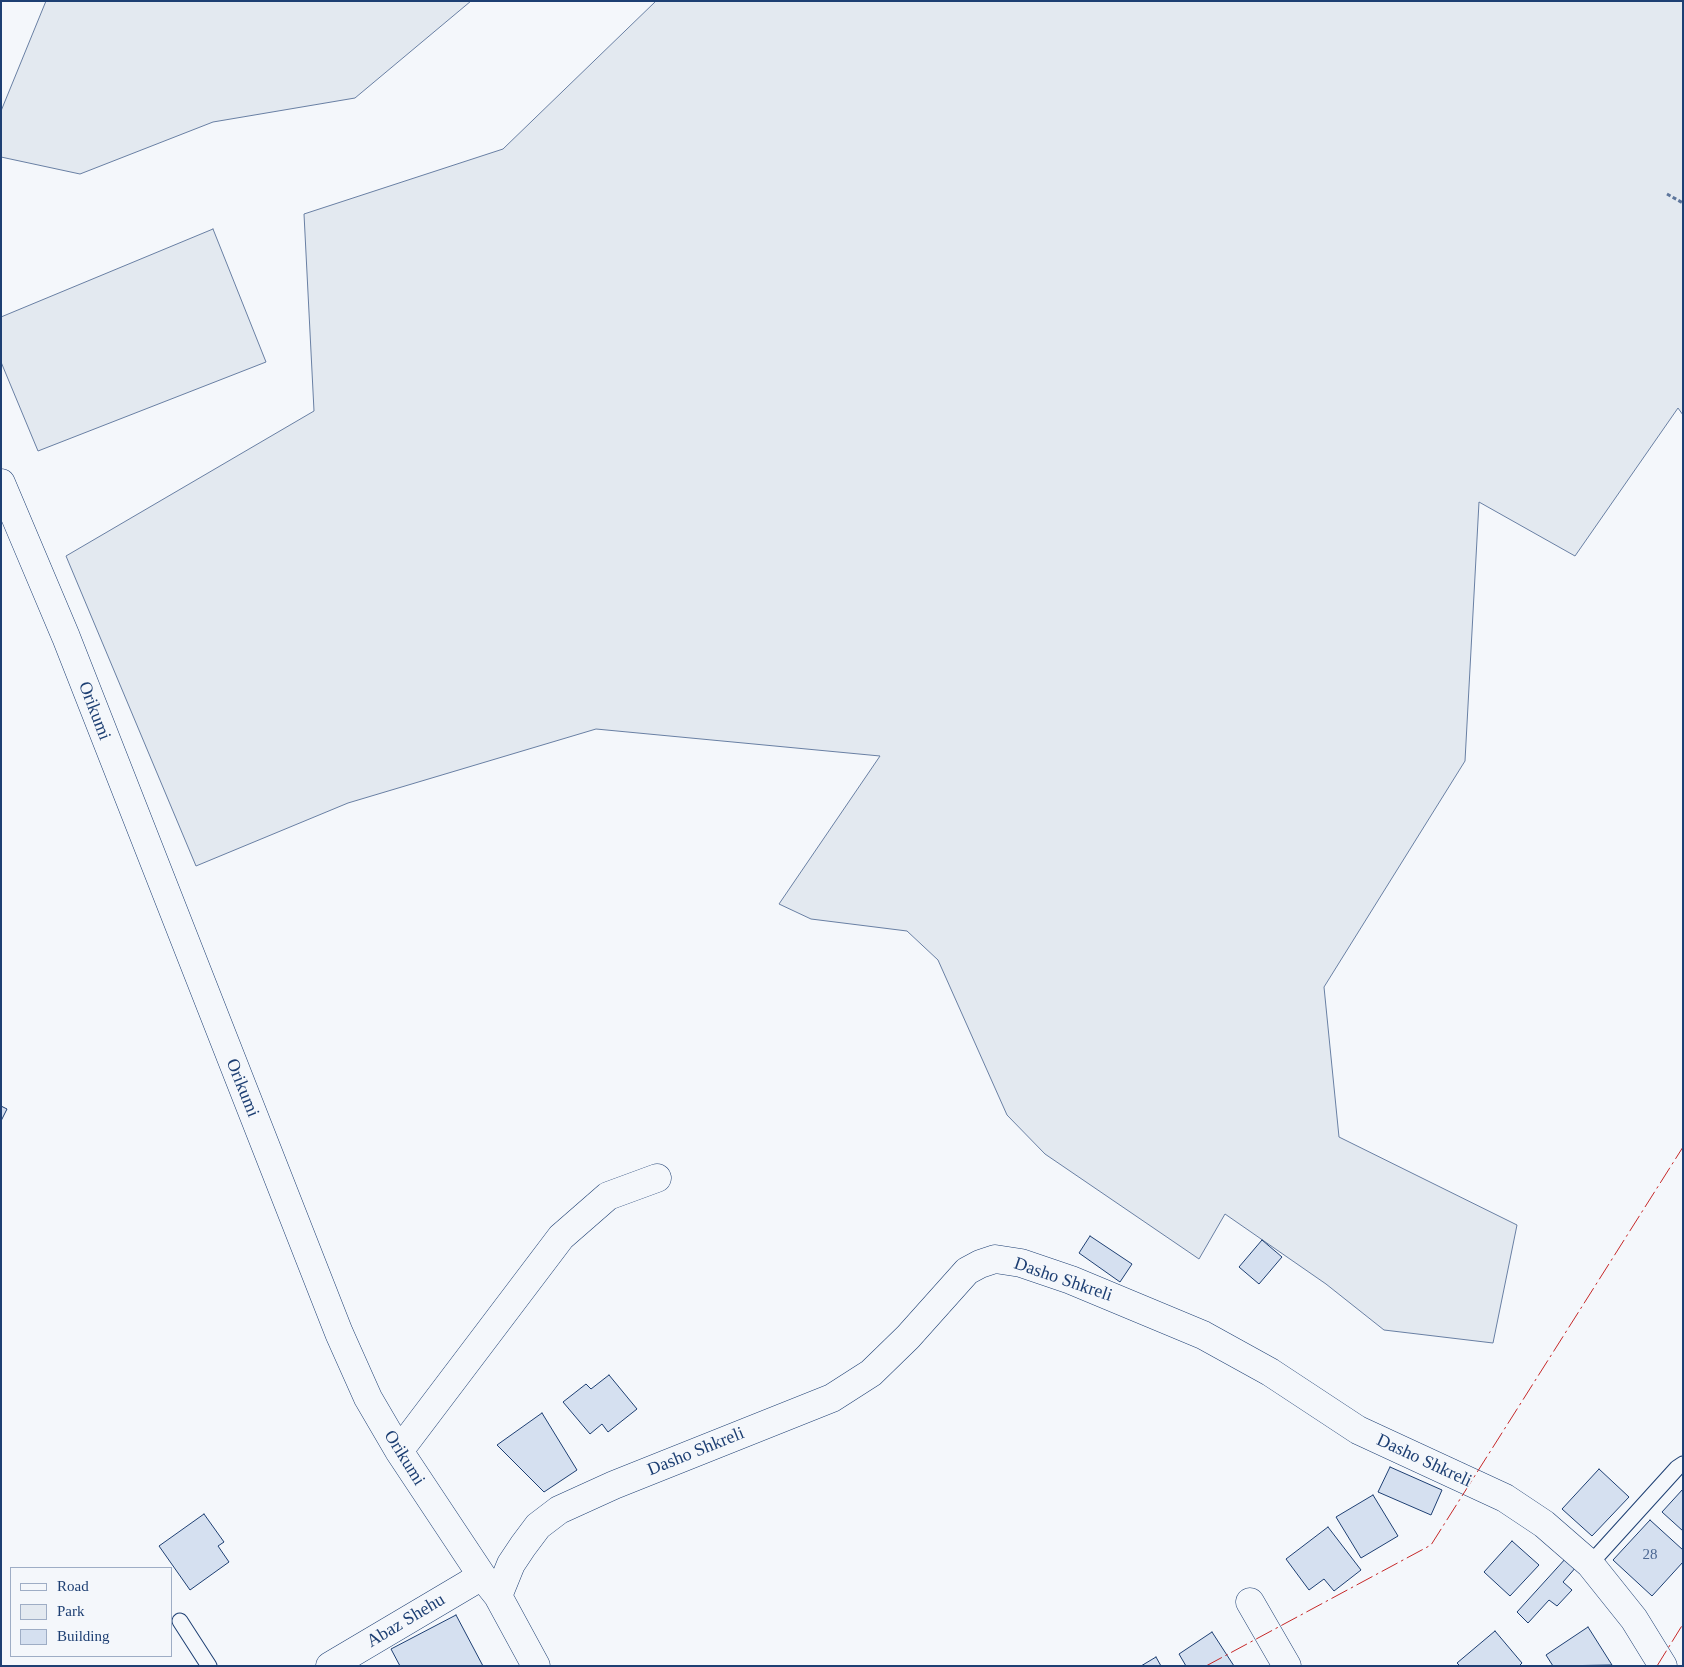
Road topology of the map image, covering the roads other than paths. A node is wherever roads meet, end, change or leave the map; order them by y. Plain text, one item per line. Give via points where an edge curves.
1 (1, 483) edge
2 (657, 1178) dead end
3 (399, 1452) junction
4 (1683, 1464) edge
5 (1590, 1564) junction
6 (490, 1586) junction
7 (1250, 1602) dead end
8 (180, 1622) dead end
9 (209, 1666) edge
10 (330, 1666) edge
11 (536, 1666) edge
12 (1287, 1666) edge
13 (1664, 1666) edge

1 - 3 street, Orikumi via 66,637 339,1333 368,1398
2 - 3 street via 608,1196 560,1237
3 - 6 street, Orikumi
4 - 5 lane
5 - 6 street, Dasho Shkreli via 1544,1524 1505,1498 1358,1430 1270,1372 1203,1335 1072,1280 1021,1263 995,1259 967,1271 871,1373 832,1398 559,1510 538,1526 511,1564
5 - 13 street, Dasho Shkreli via 1634,1619
6 - 10 street, Abaz Shehu
6 - 11 street, Orikumi
7 - 12 street
8 - 9 lane

